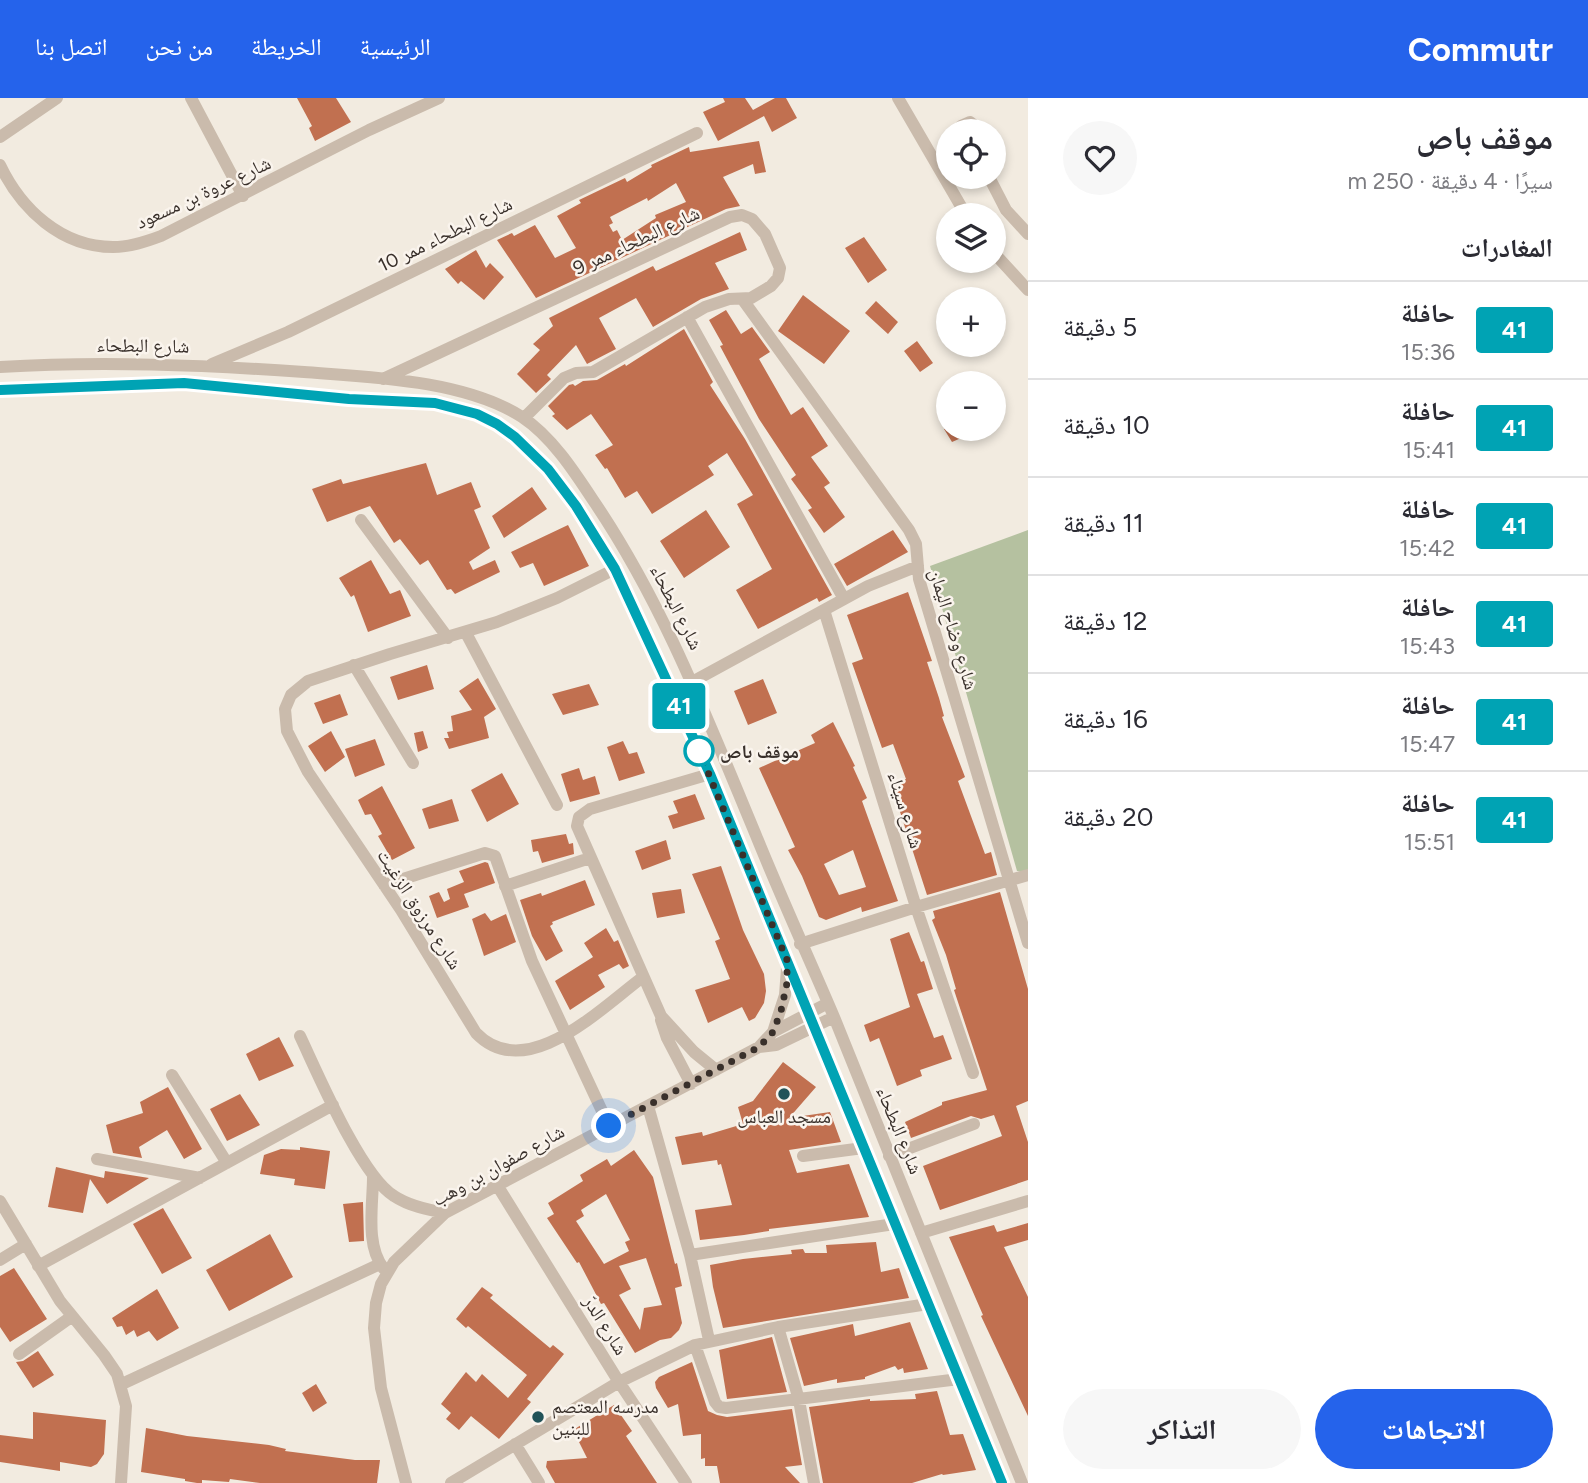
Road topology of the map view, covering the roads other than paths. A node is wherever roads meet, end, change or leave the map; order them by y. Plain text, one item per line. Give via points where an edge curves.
1 (57, 98) edge
2 (191, 98) edge
3 (439, 98) edge
4 (898, 98) edge
5 (697, 133) dead end
6 (0, 137) edge
7 (936, 159) edge
8 (0, 165) edge
9 (995, 189) edge
10 (243, 196) junction
11 (1028, 234) edge
12 (1006, 266) edge
13 (1028, 290) edge
14 (744, 300) junction
15 (687, 317) junction
16 (208, 365) junction
17 (0, 367) edge
18 (383, 379) junction
19 (0, 390) edge
20 (524, 418) junction
21 (361, 520) dead end
22 (625, 549) junction
23 (612, 564) junction
24 (918, 566) junction
25 (844, 599) junction
26 (824, 610) junction
27 (466, 633) junction
28 (448, 638) junction
29 (354, 665) junction
30 (692, 682) junction
31 (413, 763) dead end
32 (710, 774) junction
33 (557, 805) dead end
34 (590, 858) junction
35 (1028, 875) edge
36 (1009, 879) junction
37 (384, 885) junction
38 (505, 887) junction
39 (916, 907) junction
40 (1028, 943) edge
41 (800, 944) junction
42 (787, 960) junction
43 (643, 976) junction
44 (828, 1003) junction
45 (809, 1013) junction
46 (661, 1016) junction
47 (834, 1017) junction
48 (814, 1027) junction
49 (773, 1032) junction
50 (565, 1034) junction
51 (300, 1036) dead end
52 (759, 1047) junction
53 (716, 1070) junction
54 (973, 1073) dead end
55 (172, 1075) dead end
56 (691, 1084) junction
57 (333, 1105) junction
58 (648, 1106) junction
59 (974, 1124) dead end
60 (609, 1126) junction
61 (863, 1149) junction
62 (803, 1156) dead end
63 (889, 1156) junction
64 (97, 1159) dead end
65 (227, 1163) junction
66 (373, 1177) junction
67 (200, 1178) junction
68 (497, 1185) junction
69 (0, 1201) edge
70 (1028, 1201) edge
71 (445, 1213) junction
72 (894, 1224) junction
73 (921, 1233) junction
74 (26, 1244) junction
75 (690, 1255) junction
76 (0, 1260) edge
77 (38, 1266) junction
78 (383, 1268) junction
79 (928, 1304) junction
80 (71, 1317) junction
81 (778, 1327) junction
82 (709, 1340) junction
83 (695, 1345) junction
84 (19, 1354) dead end
85 (959, 1379) junction
86 (620, 1382) junction
87 (122, 1384) junction
88 (799, 1400) junction
89 (515, 1444) junction
90 (121, 1483) edge
91 (406, 1483) edge
92 (452, 1483) edge
93 (539, 1483) edge
94 (686, 1483) edge
95 (814, 1483) edge
96 (999, 1483) edge
97 (1022, 1483) edge

1 - 6 street
2 - 10 street
3 - 10 street, شارع عروة بن مسعود
4 - 7 street
5 - 16 street, شارع البطحاء ممر 10 via 288,332
8 - 10 street, شارع عروة بن مسعود via 20,200 40,220 83,243 103,246 136,245
9 - 11 street via 1016,224
12 - 13 street
14 - 15 street, شارع البطحاء ممر 9 via 722,301
14 - 18 street, شارع البطحاء ممر 9 via 771,286 780,268 760,228 742,215
14 - 24 street via 909,530
15 - 20 street, شارع البطحاء ممر 9 via 593,372 564,378
15 - 25 street
16 - 17 street, شارع البطحاء
16 - 18 street, شارع البطحاء
18 - 20 street, شارع البطحاء via 449,388 495,402
19 - 23 street, شارع البطحاء via 184,383 456,407 497,424 533,453 563,487
20 - 22 street, شارع البطحاء via 580,480
21 - 28 street
22 - 23 street, شارع مرزوق الزغيت
22 - 30 street, شارع البطحاء
23 - 27 street, شارع مرزوق الزغيت via 557,598
23 - 32 street, شارع البطحاء
24 - 25 street, شارع وضاح اليمان
24 - 36 street, شارع وضاح اليمان
25 - 26 street, شارع وضاح اليمان
26 - 30 street, شارع وضاح اليمان
26 - 39 street, شارع سيناء
27 - 28 street, شارع مرزوق الزغيت
27 - 33 street
28 - 29 street, شارع مرزوق الزغيت
29 - 31 street
29 - 37 street, شارع مرزوق الزغيت via 308,681 296,690 285,709 285,724 318,788
30 - 41 street, شارع البطحاء
32 - 34 street via 582,814 576,826
32 - 42 street, شارع البطحاء
34 - 38 street
34 - 43 street
35 - 36 street
36 - 39 street
36 - 40 street, شارع وضاح اليمان
37 - 38 street via 487,853 498,860
37 - 50 street, شارع مرزوق الزغيت via 482,1040 514,1052 531,1050
38 - 50 street
39 - 41 street
39 - 54 street, شارع سيناء
41 - 44 street, شارع البطحاء
42 - 45 street, شارع البطحاء
42 - 49 street via 785,995
43 - 46 street
43 - 50 street, شارع مرزوق الزغيت
44 - 45 street, شارع صفوان بن وهب
44 - 47 street, شارع البطحاء
45 - 48 street, شارع البطحاء
45 - 49 street, شارع صفوان بن وهب
46 - 53 street
46 - 56 street via 664,1033
47 - 48 street, شارع صفوان بن وهب
47 - 63 street, شارع البطحاء
48 - 52 street, شارع صفوان بن وهب via 776,1045
48 - 61 street, شارع البطحاء
49 - 52 street, شارع صفوان بن وهب
50 - 60 street
51 - 57 street
52 - 53 street, شارع صفوان بن وهب
53 - 56 street, شارع صفوان بن وهب
55 - 65 street
56 - 58 street, شارع صفوان بن وهب
57 - 65 street
57 - 66 street
58 - 60 street, شارع صفوان بن وهب
58 - 75 street
59 - 63 street
60 - 68 street, شارع صفوان بن وهب
61 - 62 street
61 - 72 street, شارع البطحاء
63 - 73 street, شارع البطحاء
64 - 67 street
65 - 67 street
66 - 71 street via 394,1197
66 - 78 street via 373,1244
67 - 77 street
68 - 71 street, شارع صفوان بن وهب
68 - 86 street, شارع الدرّ
69 - 74 street
70 - 73 street
71 - 78 street, شارع صفوان بن وهب
72 - 75 street
72 - 79 street, شارع البطحاء
73 - 97 street, شارع البطحاء
74 - 76 street
74 - 77 street
75 - 82 street
77 - 80 street
78 - 87 street
78 - 91 street, شارع صفوان بن وهب via 374,1328 376,1360
79 - 81 street
79 - 85 street, شارع البطحاء
80 - 84 street
80 - 87 street
81 - 82 street
81 - 88 street
82 - 83 street
83 - 86 street
83 - 88 street via 719,1407
85 - 88 street
85 - 96 street, شارع البطحاء
86 - 89 street
86 - 94 street, شارع الدرّ
87 - 90 street via 127,1418
88 - 95 street
89 - 92 street
89 - 93 street

